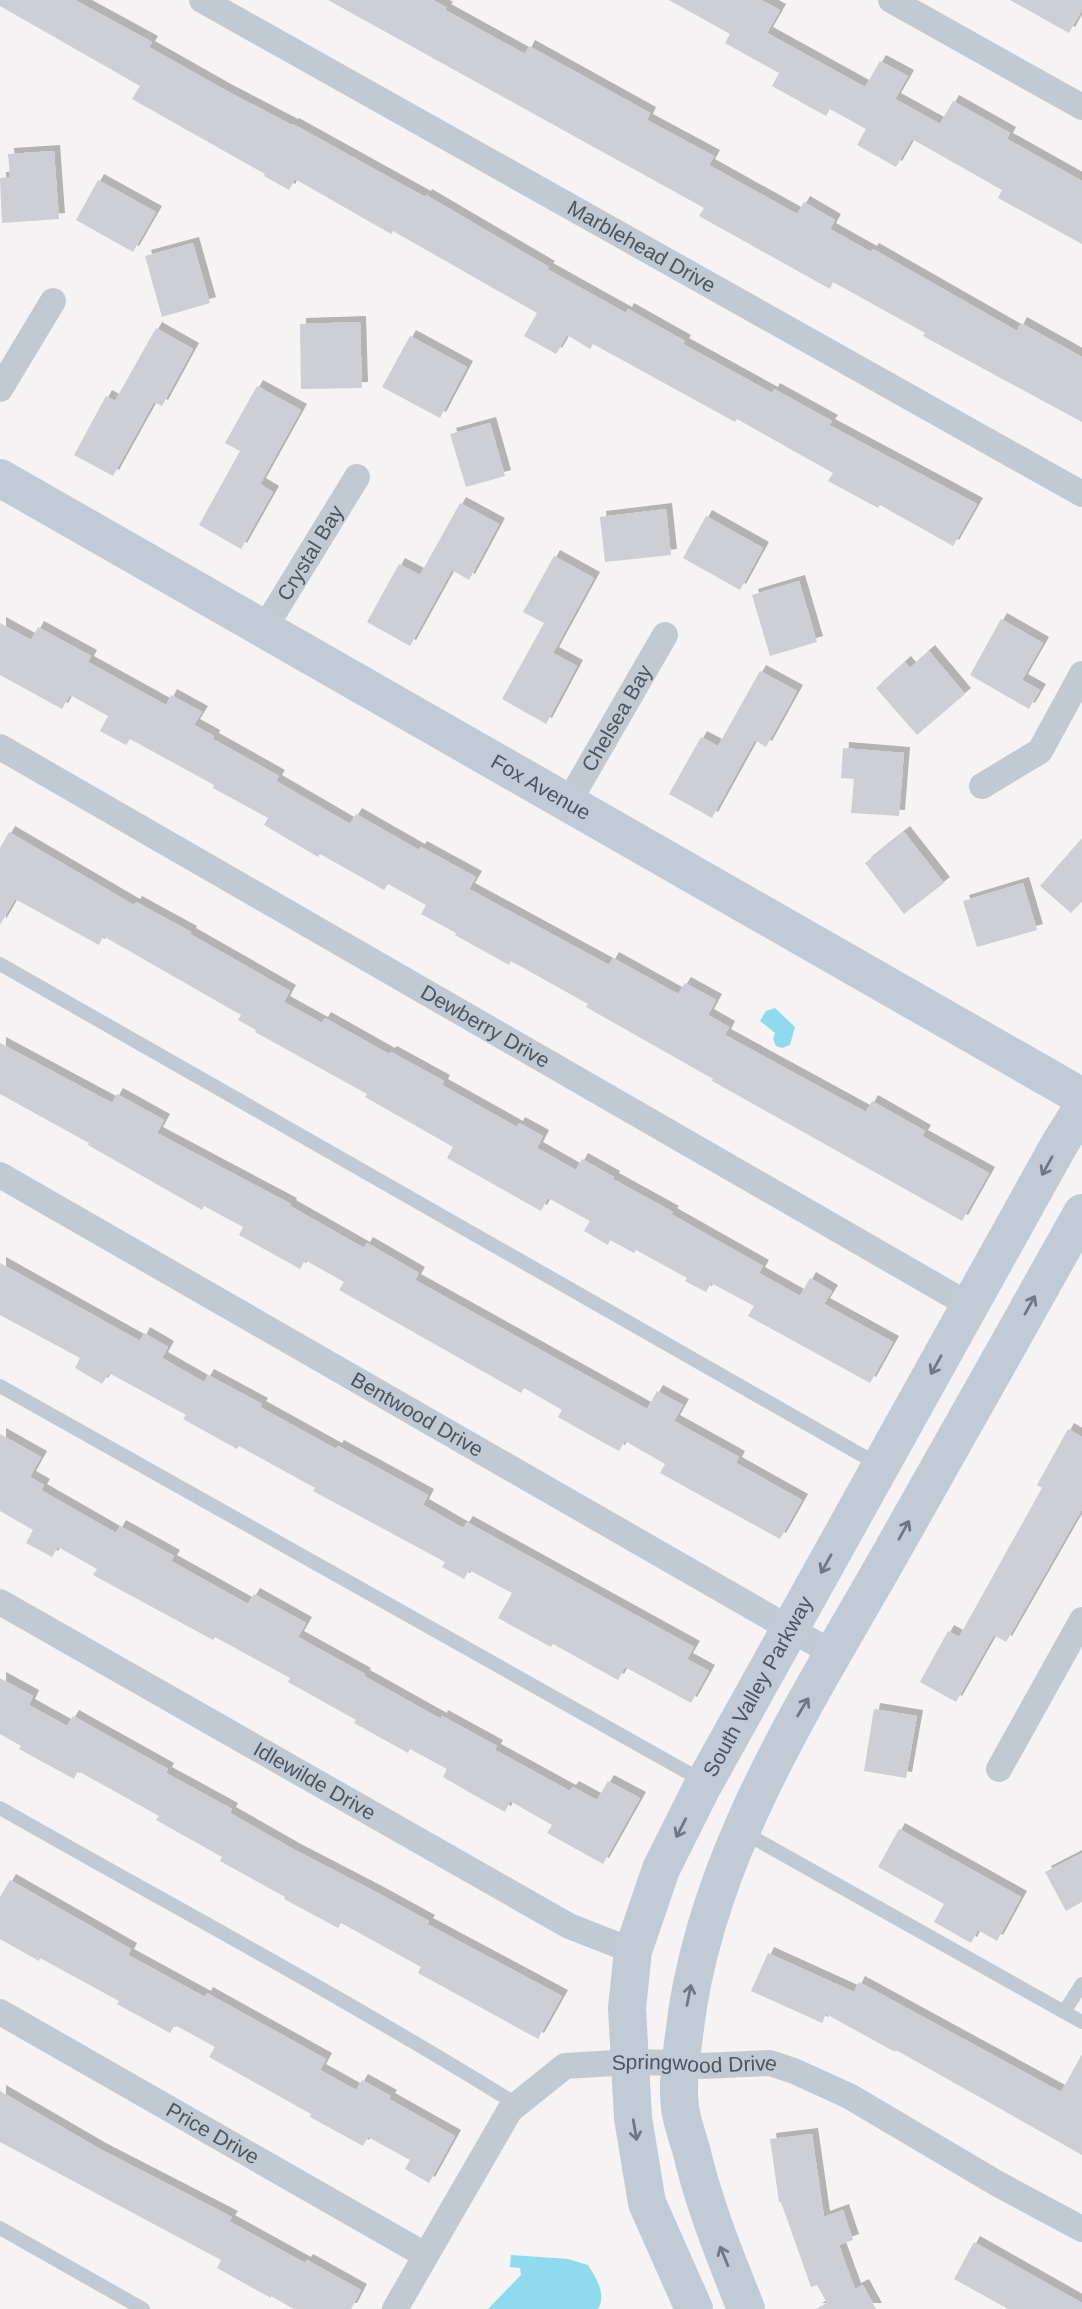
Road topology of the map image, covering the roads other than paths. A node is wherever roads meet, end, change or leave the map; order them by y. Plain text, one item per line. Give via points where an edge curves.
1 (202, 0) edge
2 (891, 0) edge
3 (1082, 107) edge
4 (53, 301) dead end
5 (0, 389) edge
6 (357, 477) dead end
7 (0, 478) edge
8 (1082, 494) edge
9 (264, 629) junction
10 (665, 635) dead end
11 (1082, 674) edge
12 (0, 747) edge
13 (982, 786) dead end
14 (568, 803) junction
15 (0, 964) edge
16 (1082, 1097) edge
17 (1082, 1108) edge
18 (0, 1175) edge
19 (1082, 1213) edge
20 (969, 1305) junction
21 (0, 1386) edge
22 (880, 1466) junction
23 (0, 1602) edge
24 (1082, 1620) edge
25 (789, 1629) junction
26 (834, 1654) junction
27 (999, 1769) dead end
28 (705, 1782) junction
29 (0, 1808) edge
30 (741, 1831) junction
31 (633, 1951) junction
32 (1082, 1984) edge
33 (0, 2012) edge
34 (1064, 2012) junction
35 (1082, 2022) edge
36 (631, 2062) junction
37 (681, 2063) junction
38 (516, 2104) junction
39 (0, 2228) edge
40 (1082, 2229) edge
41 (425, 2255) junction
42 (143, 2309) edge
43 (395, 2309) edge
44 (694, 2309) edge
45 (747, 2309) edge

1 - 8 street, Marblehead Drive
2 - 3 street
4 - 5 street
6 - 9 street, Crystal Bay
7 - 9 main road, Fox Avenue
9 - 14 main road, Fox Avenue
10 - 14 street, Chelsea Bay
11 - 13 street via 1040,751
12 - 20 street, Dewberry Drive
14 - 16 main road, Fox Avenue
15 - 22 lane
17 -> 20 main road, South Valley Parkway
18 - 25 street, Bentwood Drive
26 -> 19 main road
20 -> 22 main road, South Valley Parkway
21 - 28 lane
22 -> 25 main road, South Valley Parkway
23 - 31 street, Idlewilde Drive via 569,1926
24 - 27 street
25 - 26 street, Bentwood Drive
25 - 28 main road, South Valley Parkway
30 -> 26 main road
28 -> 31 main road, South Valley Parkway via 661,1869
29 - 38 lane via 315,1984
30 - 34 lane
37 -> 30 main road via 696,1962 711,1907
31 - 36 main road, South Valley Parkway via 627,2008
32 - 34 lane
33 - 41 street, Price Drive
34 - 35 lane
36 - 37 street, Springwood Drive
36 - 38 street, Springwood Drive via 565,2066
36 -> 44 main road, South Valley Parkway via 633,2118 648,2203
37 - 40 street, Springwood Drive via 770,2063 794,2071 849,2096
45 -> 37 main road via 700,2186 680,2108
38 - 41 street, Springwood Drive
39 - 42 lane
41 - 43 street, Springwood Drive

